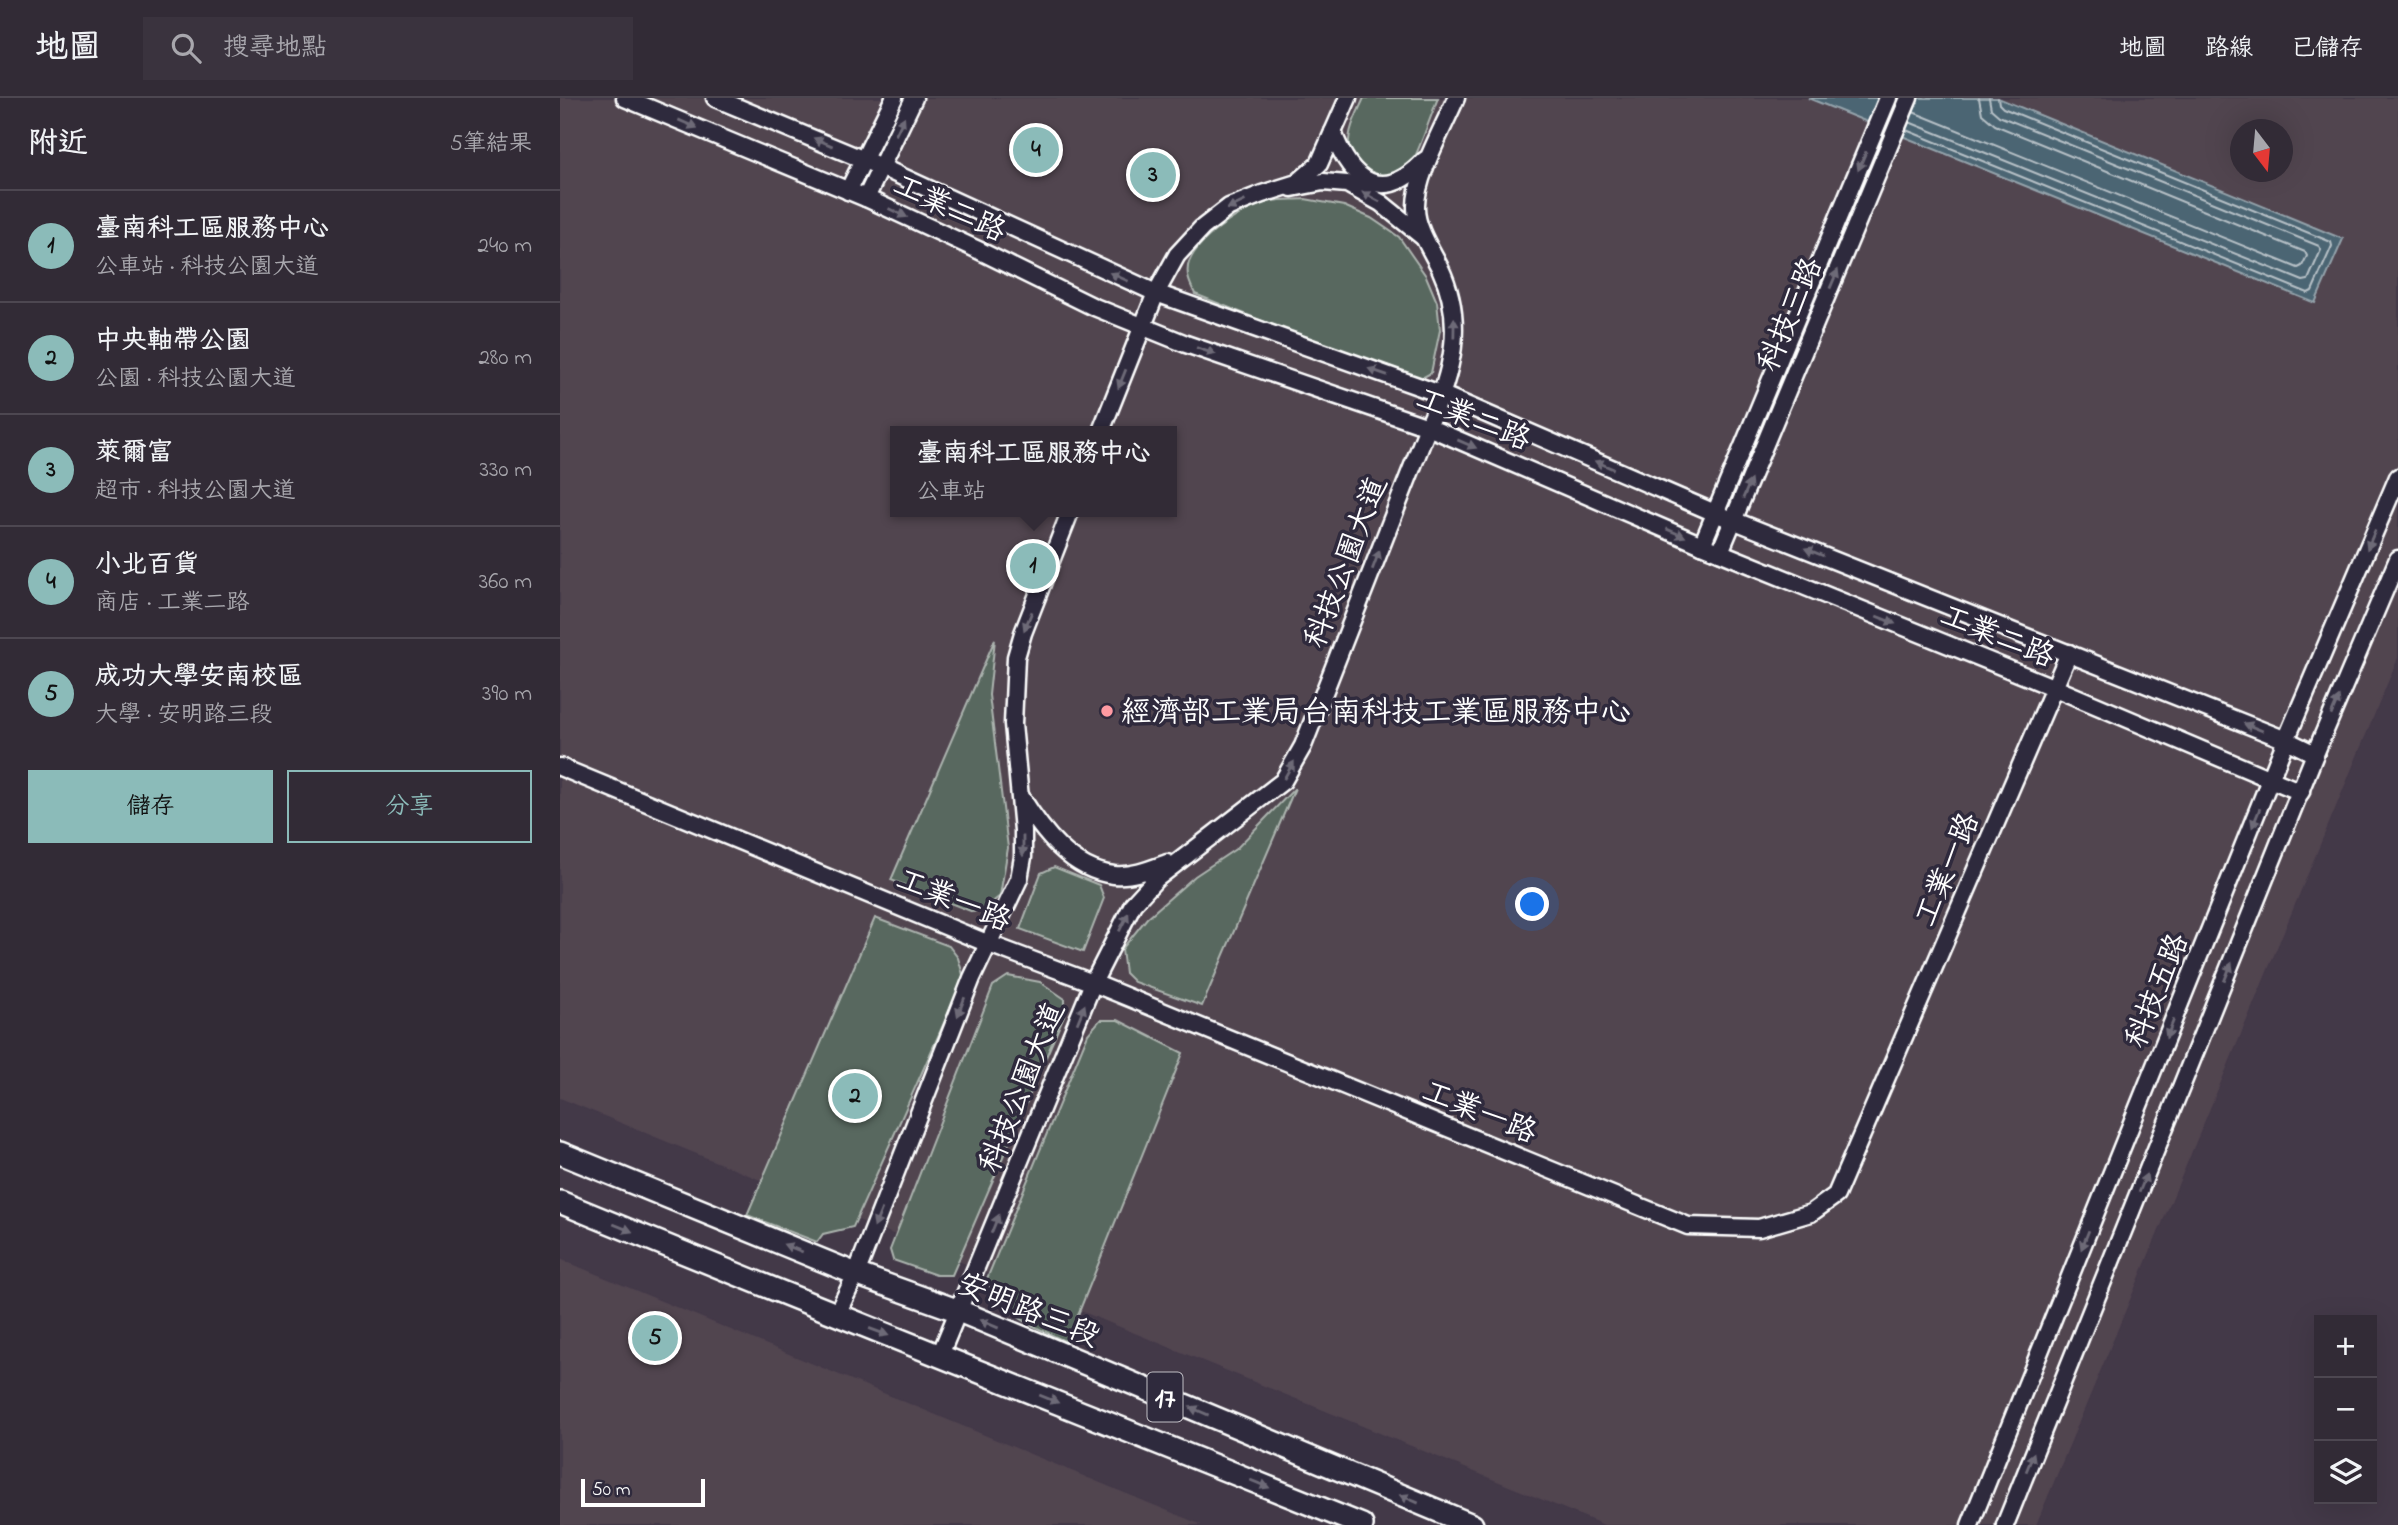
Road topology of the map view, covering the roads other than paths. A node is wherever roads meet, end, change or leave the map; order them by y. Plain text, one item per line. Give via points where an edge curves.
1 (625, 98) edge
2 (715, 98) edge
3 (894, 98) edge
4 (914, 98) edge
5 (1348, 98) edge
6 (1456, 98) edge
7 (1888, 98) edge
8 (1909, 98) edge
9 (1333, 132) junction
10 (1433, 151) junction
11 (864, 160) junction
12 (881, 167) junction
13 (848, 191) junction
14 (1262, 194) junction
15 (866, 198) junction
16 (1425, 238) junction
17 (1156, 293) junction
18 (1143, 326) junction
19 (1443, 395) junction
20 (1103, 426) edge
21 (1428, 427) junction
22 (2398, 477) edge
23 (1715, 513) junction
24 (1068, 517) edge
25 (1734, 520) junction
26 (1702, 545) junction
27 (1720, 552) junction
28 (2398, 559) edge
29 (2069, 653) junction
30 (2055, 688) junction
31 (2286, 740) junction
32 (2315, 754) junction
33 (560, 767) edge
34 (2271, 779) junction
35 (2301, 792) junction
36 (1020, 795) junction
37 (1182, 858) junction
38 (989, 944) junction
39 (1093, 984) junction
40 (560, 1153) edge
41 (560, 1202) edge
42 (856, 1273) junction
43 (959, 1311) junction
44 (836, 1316) junction
45 (940, 1355) junction
46 (1362, 1525) edge
47 (1472, 1525) edge
48 (1970, 1525) edge
49 (2005, 1525) edge

1 -> 13 street, 工業二路
11 -> 2 street, 工業二路
3 - 11 street
12 -> 4 street
5 - 9 street, 科技公園大道
6 - 10 street, 科技公園大道
7 -> 23 street, 科技三路
25 -> 8 street, 科技三路
9 - 10 street, 科技公園大道 via 1349,165 1378,184 1399,182
9 - 14 street, 科技公園大道 via 1319,164 1297,183
10 - 16 street, 科技公園大道 via 1420,178 1415,210
11 - 12 street, 工業二路
11 - 13 street
12 - 15 street
17 -> 12 street, 工業二路
13 - 15 street, 工業二路
16 -> 14 street, 科技公園大道 via 1381,203 1347,184 1322,182
14 -> 17 street, 科技公園大道 via 1229,207 1202,228 1177,255
15 -> 18 street, 工業二路 via 1091,306
19 -> 16 street, 科技公園大道 via 1456,328 1453,300
17 - 18 street, 科技公園大道
19 -> 17 street, 工業二路
18 -> 20 street, 科技公園大道
18 -> 21 street, 工業二路
19 - 21 street, 科技公園大道
23 -> 19 street, 工業二路
21 -> 26 street, 工業二路
37 -> 21 street, 科技公園大道 via 1283,781 1303,746
22 -> 31 street, 科技五路
23 - 25 street, 工業二路
23 - 26 street, 科技三路
24 -> 36 street, 科技公園大道 via 1016,657 1013,724
25 - 27 street, 科技三路
29 -> 25 street, 工業二路
26 - 27 street, 工業二路
27 -> 30 street, 工業二路
32 -> 28 street, 科技五路
29 - 30 street, 工業一路
31 -> 29 street, 工業二路
30 - 34 street, 工業二路
30 - 39 street, 工業一路 via 1836,1195 1811,1213 1759,1228 1688,1226
31 - 32 street, 工業二路
31 - 34 street, 科技五路
32 - 35 street, 科技五路
33 - 38 street, 工業一路
34 - 35 street, 工業二路
34 -> 48 street, 科技五路
49 -> 35 street, 科技五路
36 - 37 street, 科技公園大道 via 1042,830 1076,860 1097,870 1133,873
36 -> 38 street, 科技公園大道 via 1023,857 1019,879
39 -> 37 street, 科技公園大道 via 1133,904
38 - 39 street, 工業一路
38 -> 42 street, 科技公園大道
43 -> 39 street, 科技公園大道
42 -> 40 main road, 安明路三段 / 17
41 -> 44 main road, 17
42 - 43 main road, 安明路三段 / 17
42 - 44 street, 科技公園大道
43 - 45 street, 科技公園大道
47 -> 43 main road, 安明路三段 / 17
44 -> 45 main road, 17
45 -> 46 main road, 17

